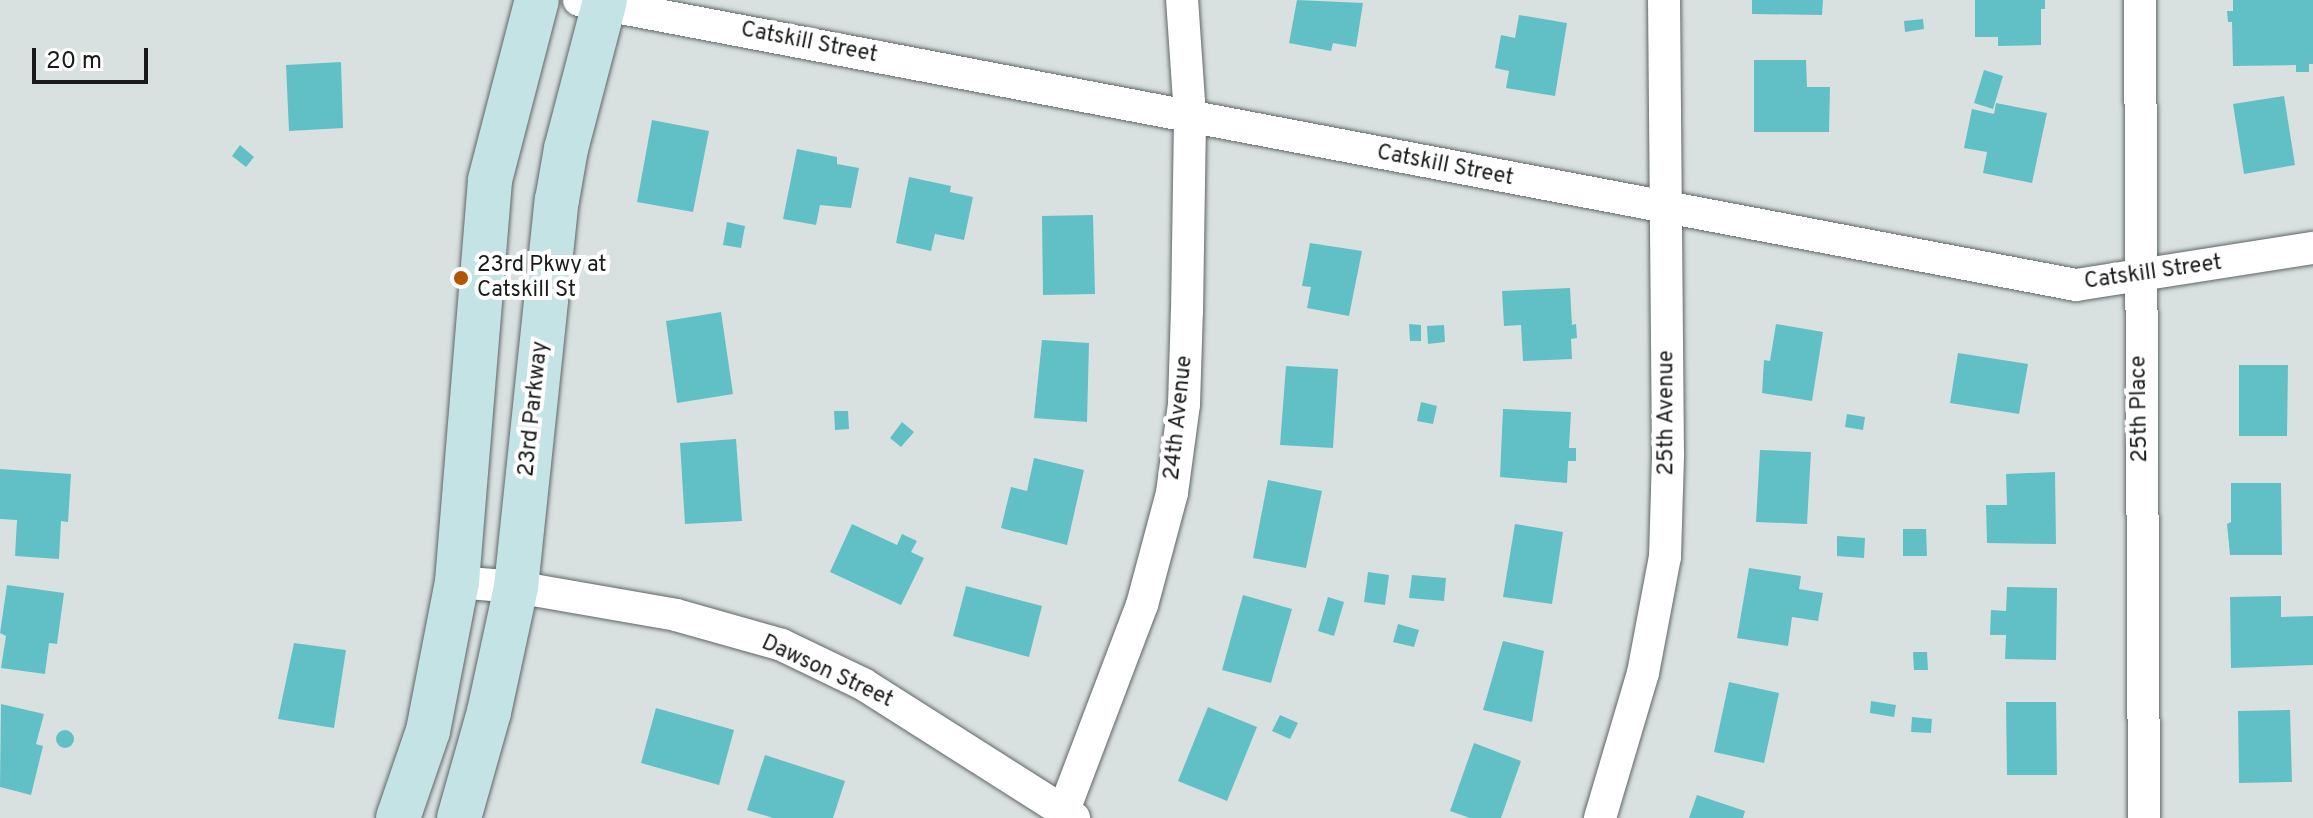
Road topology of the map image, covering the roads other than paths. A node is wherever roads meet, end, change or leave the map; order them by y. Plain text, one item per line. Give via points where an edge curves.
1 (537, 0) edge
2 (1182, 0) edge
3 (1664, 0) edge
4 (2140, 0) edge
5 (596, 1) edge
6 (1190, 116) junction
7 (1666, 208) junction
8 (2313, 248) edge
9 (2139, 276) junction
10 (457, 582) junction
11 (516, 587) junction
12 (1067, 816) edge
13 (398, 818) edge
14 (459, 818) edge
15 (1600, 818) edge
16 (2144, 818) edge

1 - 10 street via 490,180
2 - 6 street, 24th Avenue
3 - 7 street, 25th Avenue
4 - 9 street, 25th Place
5 - 6 street, Catskill Street
5 - 11 street, 23rd Parkway via 557,200
6 - 7 street, Catskill Street
6 - 12 street, 24th Avenue via 1184,404 1172,493 1142,605
7 - 9 street, Catskill Street via 2076,285
7 - 15 street, 25th Avenue via 1665,557 1643,673
8 - 9 street, Catskill Street
9 - 16 street, 25th Place
10 - 11 street, Dawson Street
10 - 13 street via 428,731
11 - 12 street, Dawson Street via 676,615 782,645 863,684
11 - 14 street, 23rd Parkway

